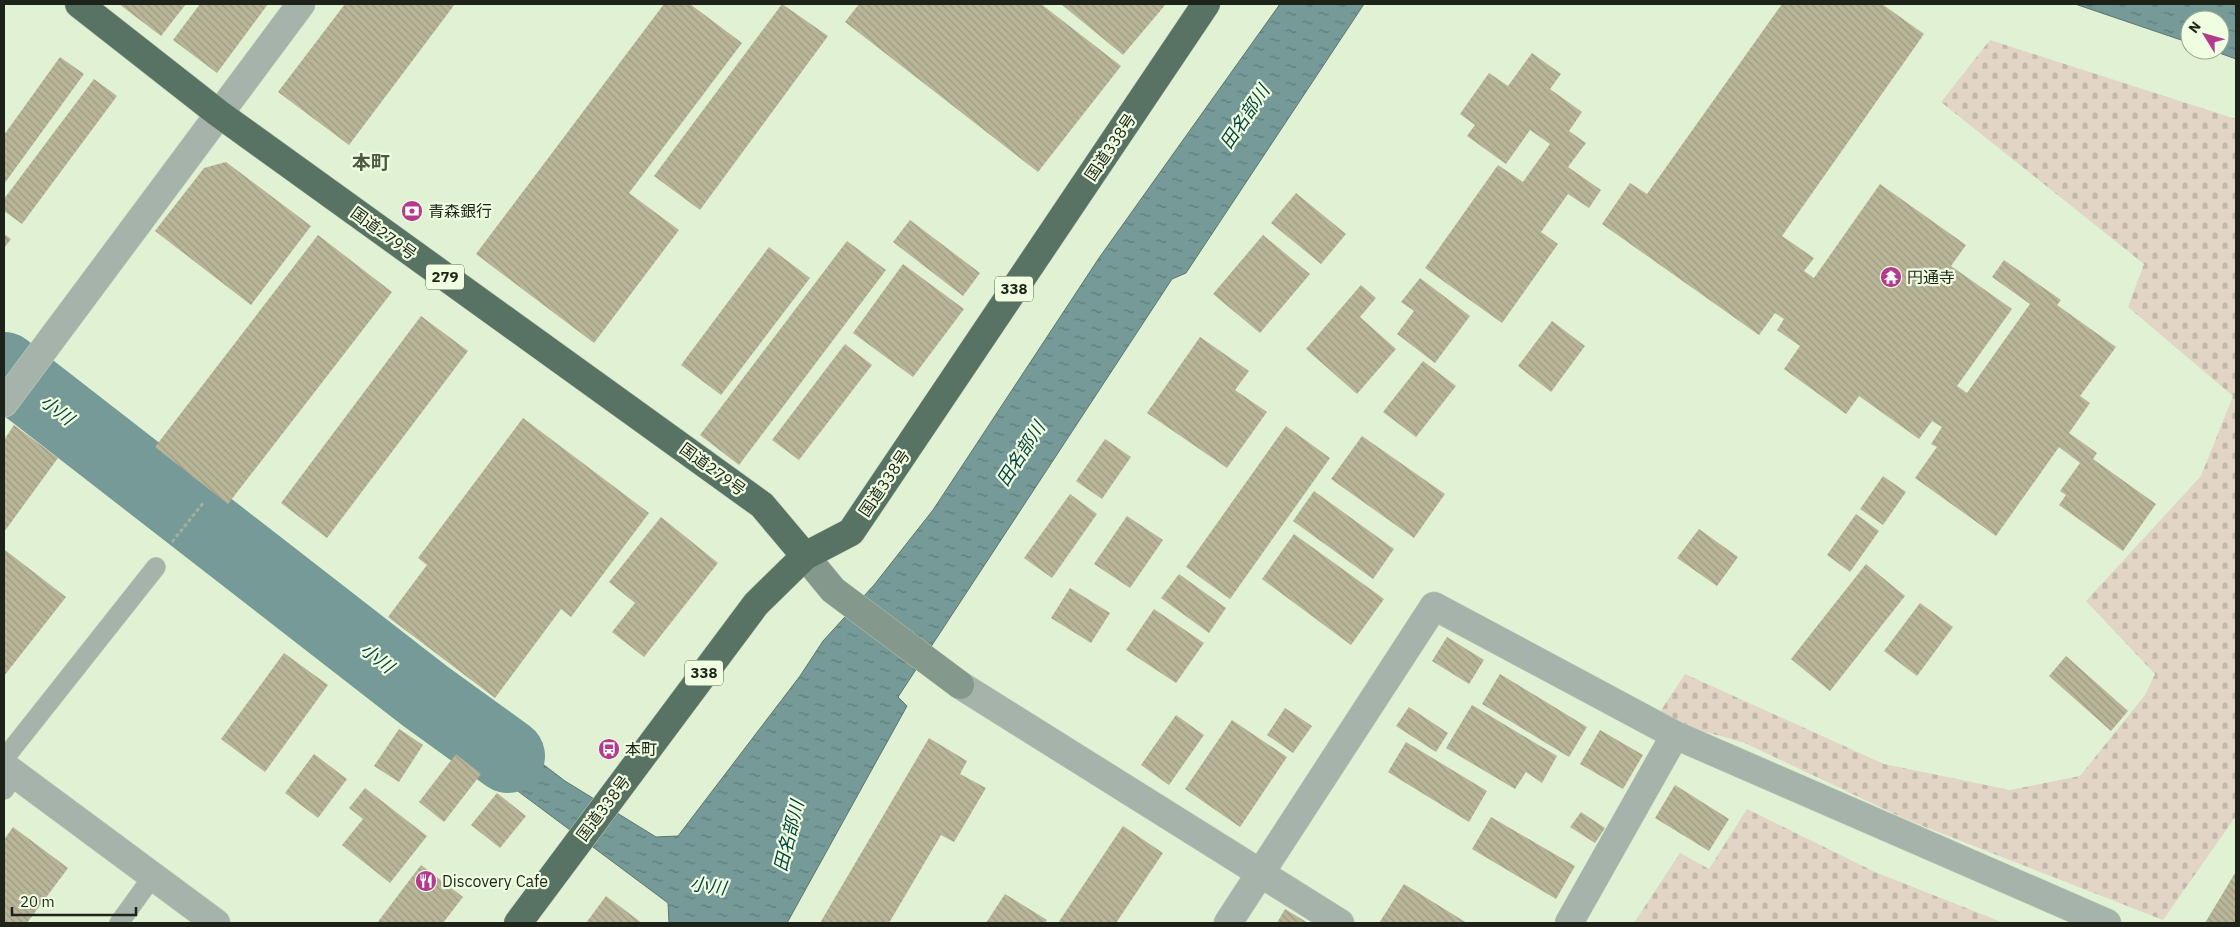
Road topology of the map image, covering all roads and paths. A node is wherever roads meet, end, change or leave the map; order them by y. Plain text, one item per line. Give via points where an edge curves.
1 (79, 4) edge
2 (301, 4) edge
3 (1206, 4) edge
4 (218, 113) junction
5 (6, 399) edge
6 (204, 502) dead end
7 (172, 543) dead end
8 (805, 556) junction
9 (156, 567) dead end
10 (1675, 735) junction
11 (7, 772) edge
12 (1260, 873) junction
13 (153, 876) junction
14 (119, 923) edge
15 (216, 923) edge
16 (518, 923) edge
17 (1228, 923) edge
18 (1340, 923) edge
19 (1569, 923) edge
20 (2107, 923) edge

1 - 4 highway, 国道279号 / 279
2 - 4 street
3 - 8 highway, 国道338号 / 338 via 851,532
4 - 5 street
4 - 8 highway, 国道279号 / 279 via 762,505
6 - 7 path
8 - 12 street via 833,590 960,685
8 - 16 highway, 国道338号 / 338 via 756,604
9 - 11 lane
10 - 12 street via 1434,606
10 - 19 street
10 - 20 street
11 - 13 street
12 - 17 street
12 - 18 street
13 - 14 lane
13 - 15 street

